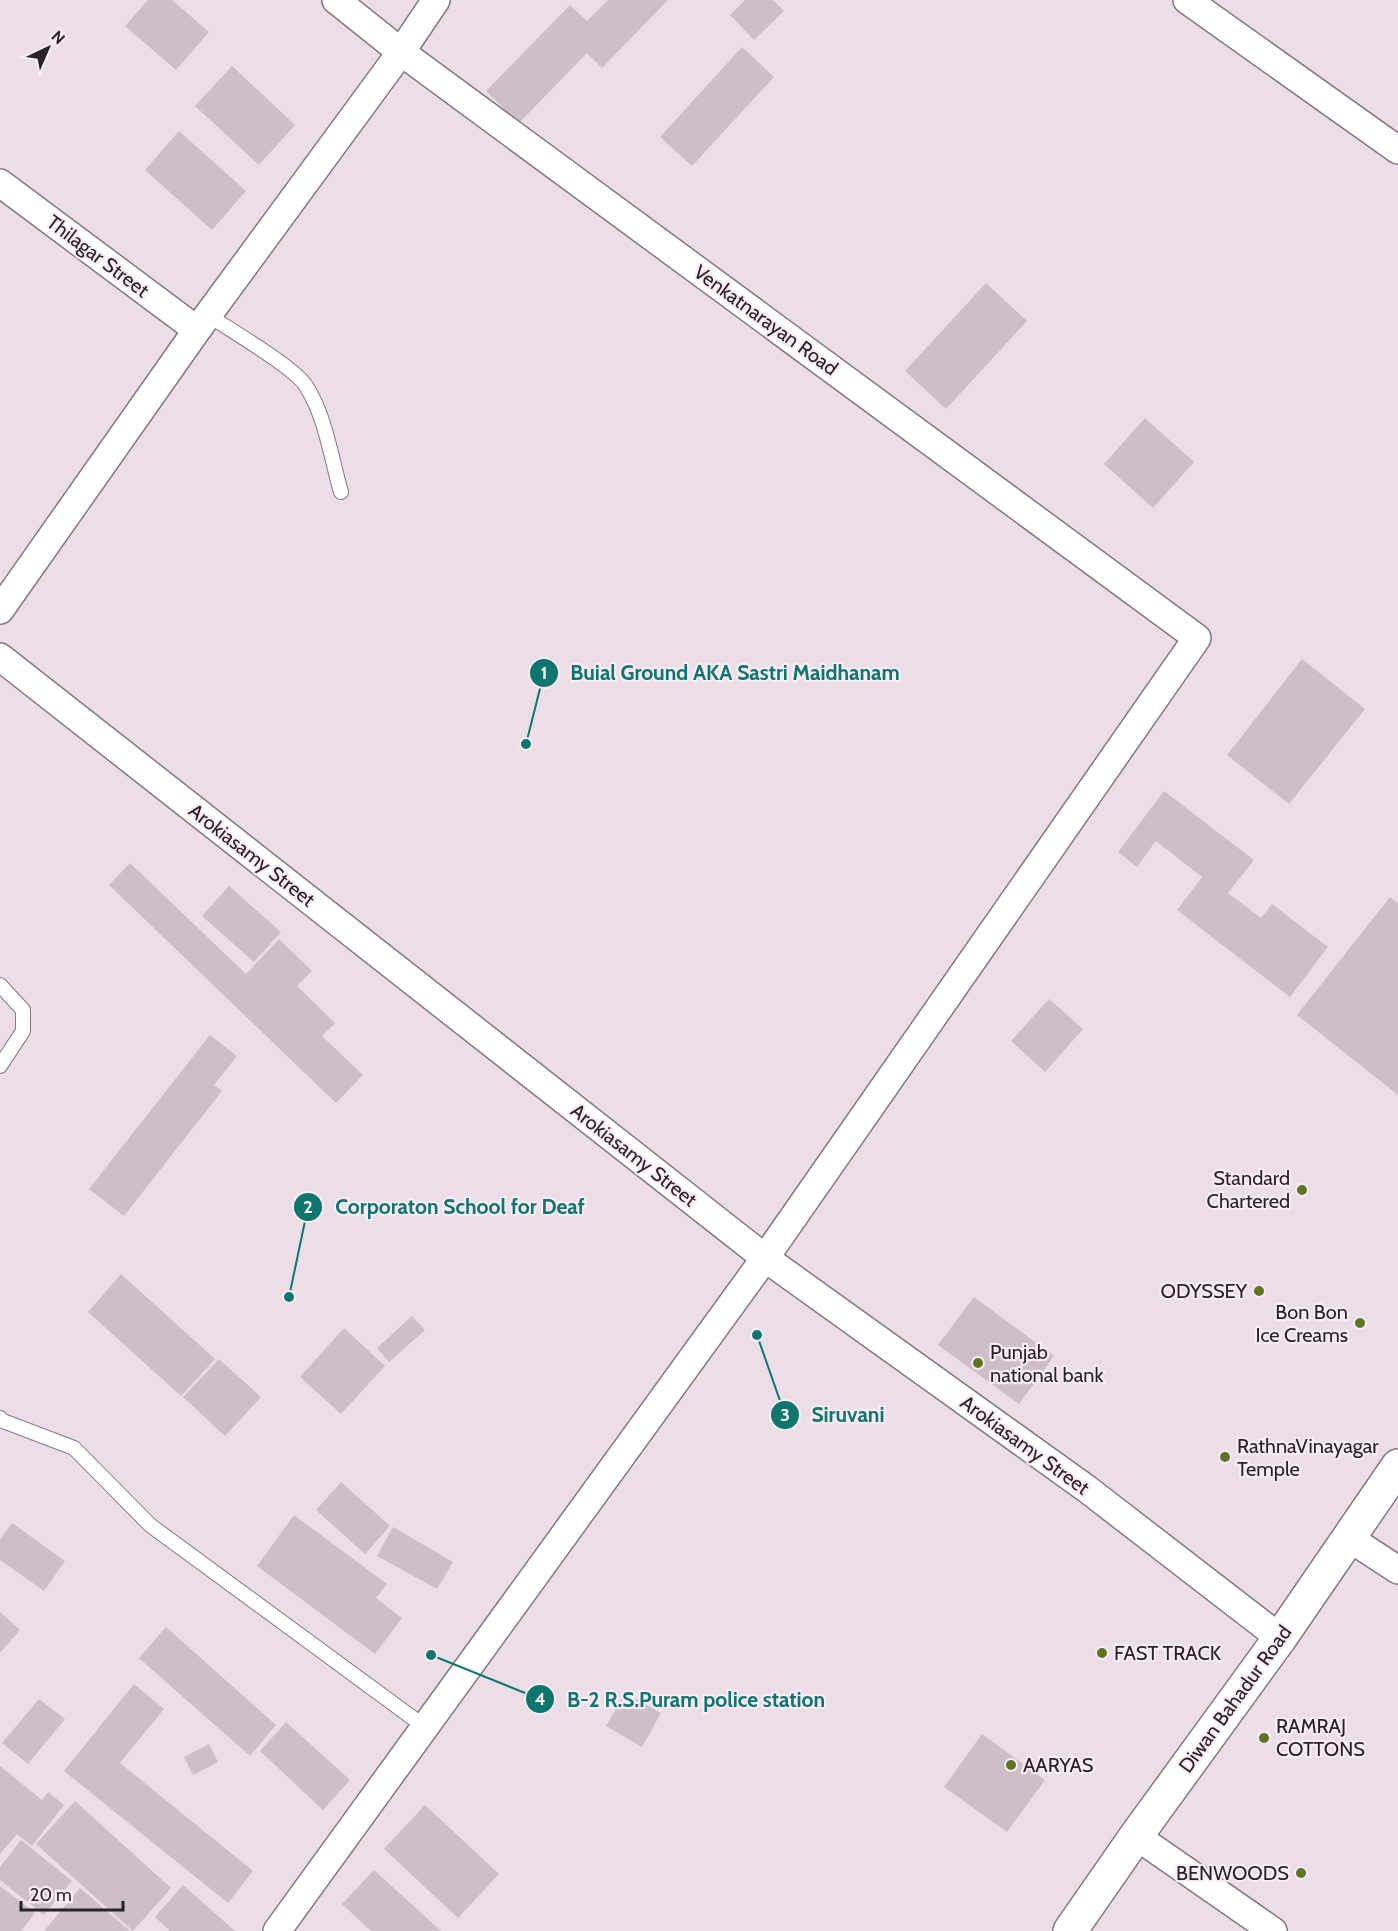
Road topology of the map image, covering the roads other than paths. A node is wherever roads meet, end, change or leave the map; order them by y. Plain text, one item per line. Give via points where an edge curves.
1 (336, 0) edge
2 (436, 0) edge
3 (1187, 0) edge
4 (401, 52) junction
5 (1398, 150) edge
6 (0, 183) edge
7 (202, 323) junction
8 (341, 492) dead end
9 (0, 610) edge
10 (0, 657) edge
11 (0, 985) edge
12 (0, 1066) edge
13 (765, 1258) junction
14 (0, 1418) edge
15 (1398, 1466) edge
16 (1349, 1538) junction
17 (1398, 1570) edge
18 (1280, 1638) junction
19 (426, 1727) junction
20 (1136, 1836) junction
21 (277, 1931) edge
22 (1070, 1931) edge
23 (1273, 1931) edge

1 - 4 street, Venkatnarayan Road
2 - 4 street
3 - 5 street
4 - 7 street
4 - 13 street, Venkatnarayan Road via 1197,638
6 - 7 street, Thilagar Street
7 - 8 lane via 286,367 305,384 317,406
7 - 9 street
10 - 13 street, Arokiasamy Street
11 - 12 lane via 23,1010 23,1031
13 - 18 street, Arokiasamy Street via 1087,1489
13 - 19 street
14 - 19 lane via 74,1448 150,1525
15 - 16 main road, Diwan Bahadur Road
16 - 17 street
16 - 18 main road, Diwan Bahadur Road
18 - 20 main road, Diwan Bahadur Road
19 - 21 street
20 - 22 main road, Diwan Bahadur Road
20 - 23 street

